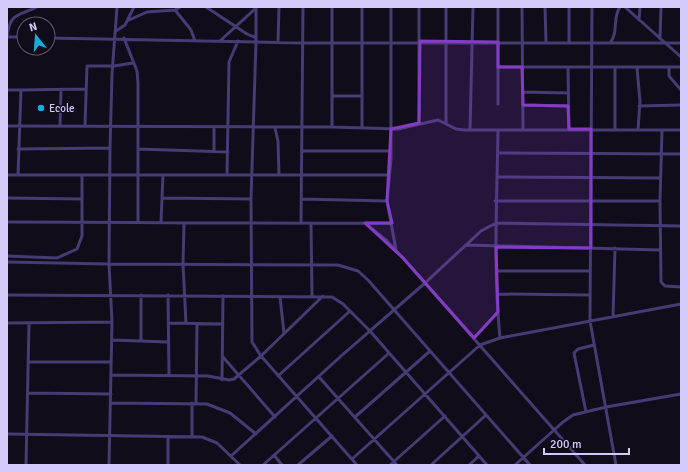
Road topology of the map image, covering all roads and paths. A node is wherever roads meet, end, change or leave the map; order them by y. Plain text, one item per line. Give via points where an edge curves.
1 (37, 7) edge
2 (117, 7) edge
3 (134, 7) edge
4 (180, 7) edge
5 (206, 7) edge
6 (256, 7) edge
7 (279, 7) edge
8 (303, 7) edge
9 (332, 7) edge
10 (362, 7) edge
11 (392, 7) edge
12 (419, 7) edge
13 (446, 7) edge
14 (473, 7) edge
15 (498, 7) edge
16 (522, 7) edge
17 (545, 7) edge
18 (569, 7) edge
19 (592, 7) edge
20 (620, 7) edge
21 (625, 7) edge
22 (640, 7) edge
23 (661, 7) edge
24 (175, 10) junction
25 (17, 16) edge
26 (16, 17) edge
27 (129, 20) junction
28 (640, 20) junction
29 (235, 26) junction
30 (116, 31) junction
31 (16, 37) edge
32 (56, 38) edge
33 (116, 38) junction
34 (124, 38) junction
35 (256, 38) junction
36 (660, 39) junction
37 (221, 40) junction
38 (195, 41) junction
39 (238, 41) junction
40 (391, 41) junction
41 (420, 41) junction
42 (446, 41) junction
43 (256, 42) junction
44 (278, 42) junction
45 (332, 42) junction
46 (362, 42) junction
47 (473, 42) junction
48 (498, 42) junction
49 (522, 42) junction
50 (546, 42) junction
51 (569, 42) junction
52 (665, 42) junction
53 (681, 42) edge
54 (302, 43) junction
55 (592, 43) junction
56 (610, 43) junction
57 (681, 56) edge
58 (133, 63) junction
59 (114, 66) junction
60 (498, 66) junction
61 (522, 67) junction
62 (568, 67) junction
63 (681, 67) edge
64 (591, 68) junction
65 (615, 68) junction
66 (637, 68) junction
67 (669, 68) junction
68 (85, 89) junction
69 (7, 90) edge
70 (21, 90) junction
71 (61, 90) junction
72 (681, 90) edge
73 (523, 92) junction
74 (568, 93) junction
75 (332, 96) junction
76 (362, 96) junction
77 (498, 104) dead end
78 (523, 105) junction
79 (681, 105) edge
80 (568, 106) junction
81 (639, 106) junction
82 (420, 123) junction
83 (446, 123) junction
84 (60, 125) junction
85 (85, 125) junction
86 (7, 126) edge
87 (19, 126) junction
88 (112, 126) junction
89 (137, 127) junction
90 (214, 127) junction
91 (332, 127) junction
92 (228, 128) junction
93 (254, 128) junction
94 (275, 128) junction
95 (302, 128) junction
96 (362, 128) junction
97 (391, 129) junction
98 (569, 129) junction
99 (592, 129) junction
100 (470, 130) junction
101 (498, 130) junction
102 (523, 130) junction
103 (615, 130) junction
104 (638, 130) junction
105 (662, 130) junction
106 (681, 130) edge
107 (110, 148) junction
108 (18, 149) junction
109 (138, 149) junction
110 (303, 150) junction
111 (214, 151) junction
112 (391, 151) junction
113 (228, 152) junction
114 (498, 153) junction
115 (591, 154) junction
116 (662, 154) junction
117 (681, 154) edge
118 (111, 174) junction
119 (7, 175) edge
120 (18, 175) junction
121 (82, 175) junction
122 (138, 175) junction
123 (163, 175) junction
124 (227, 175) junction
125 (279, 175) junction
126 (302, 175) junction
127 (252, 176) junction
128 (389, 176) junction
129 (497, 177) junction
130 (590, 177) junction
131 (661, 178) junction
132 (7, 198) edge
133 (163, 198) junction
134 (82, 199) junction
135 (251, 199) junction
136 (302, 200) junction
137 (387, 201) junction
138 (495, 201) junction
139 (591, 201) junction
140 (660, 201) junction
141 (7, 222) edge
142 (82, 222) junction
143 (110, 222) junction
144 (138, 222) junction
145 (161, 222) junction
146 (184, 223) junction
147 (301, 223) junction
148 (311, 223) junction
149 (365, 223) junction
150 (392, 223) junction
151 (496, 223) junction
152 (252, 224) junction
153 (591, 224) junction
154 (661, 226) junction
155 (681, 226) edge
156 (465, 245) junction
157 (496, 247) junction
158 (591, 248) junction
159 (614, 248) junction
160 (660, 250) junction
161 (396, 251) junction
162 (7, 256) edge
163 (7, 262) edge
164 (109, 264) junction
165 (183, 264) junction
166 (251, 265) junction
167 (312, 265) junction
168 (590, 271) junction
169 (497, 272) junction
170 (425, 284) junction
171 (681, 287) edge
172 (497, 294) junction
173 (590, 294) junction
174 (7, 295) edge
175 (110, 295) junction
176 (141, 295) junction
177 (168, 295) junction
178 (185, 295) junction
179 (223, 296) junction
180 (312, 296) junction
181 (323, 296) junction
182 (251, 297) junction
183 (280, 297) junction
184 (681, 304) edge
185 (350, 310) junction
186 (395, 310) junction
187 (498, 312) junction
188 (613, 317) junction
189 (590, 321) junction
190 (112, 322) junction
191 (7, 323) edge
192 (29, 323) junction
193 (168, 323) junction
194 (186, 323) junction
195 (197, 324) junction
196 (223, 324) junction
197 (370, 331) junction
198 (284, 333) junction
199 (474, 338) junction
200 (500, 338) junction
201 (112, 340) junction
202 (141, 341) junction
203 (168, 342) junction
204 (480, 345) junction
205 (594, 345) junction
206 (430, 351) junction
207 (388, 354) junction
208 (261, 356) junction
209 (223, 357) junction
210 (29, 362) junction
211 (111, 362) junction
212 (406, 372) junction
213 (449, 373) junction
214 (111, 374) junction
215 (169, 375) junction
216 (239, 375) junction
217 (198, 376) junction
218 (278, 376) junction
219 (319, 377) junction
220 (222, 380) junction
221 (28, 393) junction
222 (425, 393) junction
223 (111, 394) junction
224 (681, 394) edge
225 (297, 397) junction
226 (338, 397) junction
227 (110, 403) junction
228 (194, 403) junction
229 (606, 407) junction
230 (586, 412) junction
231 (486, 415) junction
232 (445, 416) junction
233 (275, 417) junction
234 (355, 417) junction
235 (315, 418) junction
236 (7, 429) edge
237 (555, 430) junction
238 (12, 433) junction
239 (7, 434) edge
240 (28, 434) junction
241 (256, 434) junction
242 (110, 435) junction
243 (192, 436) junction
244 (332, 436) junction
245 (168, 437) junction
246 (464, 437) junction
247 (373, 439) junction
248 (274, 455) junction
249 (231, 456) junction
250 (479, 456) junction
251 (523, 458) junction
252 (352, 459) junction
253 (394, 462) junction
254 (26, 465) edge
255 (109, 465) edge
256 (168, 465) edge
257 (240, 465) edge
258 (263, 465) edge
259 (282, 465) edge
260 (298, 465) edge
261 (357, 465) edge
262 (390, 465) edge
263 (397, 465) edge
264 (431, 465) edge
265 (469, 465) edge
266 (487, 465) edge
267 (515, 465) edge
268 (530, 465) edge
269 (585, 465) edge
270 (616, 465) edge

1 - 25 street
2 - 30 street
3 - 27 street
4 - 24 street
5 - 29 street
6 - 29 street
6 - 35 street
7 - 44 street
8 - 54 street
9 - 45 street
10 - 46 street
11 - 40 street
12 - 41 street
13 - 42 street
14 - 47 street
15 - 48 street
16 - 49 street
17 - 50 street
18 - 51 street
19 - 55 street
20 - 56 street via 615,36
21 - 28 street
22 - 28 street
23 - 36 street
24 - 27 street via 147,12
24 - 38 street
26 - 31 street via 9,22 7,37
27 - 30 street
28 - 36 street
29 - 35 street
29 - 37 street
30 - 33 street
32 - 33 street
33 - 34 street
33 - 59 street
34 - 38 street
34 - 58 street
35 - 43 street
36 - 52 street
37 - 38 street
37 - 39 street
39 - 43 street
39 - 92 street via 229,62
40 - 41 street
40 - 46 street
40 - 97 street
41 - 42 street
41 - 82 street
42 - 47 street
42 - 83 street
43 - 44 street
43 - 93 street
44 - 54 street
45 - 46 street
45 - 54 street
45 - 75 street
46 - 76 street
47 - 48 street
47 - 100 street
48 - 49 street
48 - 60 street
49 - 50 street
49 - 61 street
50 - 51 street
51 - 55 street
52 - 53 street
52 - 56 street
52 - 57 street
54 - 95 street
55 - 56 street
55 - 64 street
58 - 59 street
58 - 89 street via 138,83
59 - 68 street via 87,66
59 - 88 street
60 - 61 street
60 - 77 street
61 - 62 street
61 - 73 street
62 - 64 street
62 - 74 street
63 - 67 street
64 - 65 street
64 - 99 street
65 - 66 street
65 - 103 street
66 - 67 street
66 - 81 street
67 - 72 street via 669,76
68 - 71 street
68 - 85 street
69 - 70 street
70 - 71 street
70 - 87 street
71 - 84 street
73 - 74 street
73 - 78 street
74 - 80 street
75 - 76 street
75 - 91 street
76 - 96 street
78 - 80 street
78 - 102 street
79 - 81 street
80 - 98 street
81 - 104 street
82 - 83 street via 438,120
82 - 97 street via 402,129
83 - 100 street via 456,129
84 - 85 street
84 - 87 street
85 - 88 street
86 - 87 street
87 - 108 street
88 - 89 street
88 - 107 street
89 - 90 street
89 - 109 street
90 - 92 street
90 - 111 street
91 - 95 street
91 - 96 street
92 - 93 street
92 - 113 street
93 - 94 street
93 - 127 street
94 - 95 street
94 - 125 street
95 - 110 street
96 - 97 street
97 - 112 street
98 - 99 street
98 - 102 street
99 - 103 street
99 - 115 street
100 - 101 street
101 - 102 street
101 - 114 street
103 - 104 street
104 - 105 street
105 - 106 street
105 - 116 street
107 - 108 street
107 - 118 street
108 - 120 street
109 - 111 street
109 - 122 street
110 - 112 street
110 - 126 street
111 - 113 street
112 - 128 street
113 - 124 street
114 - 115 street
114 - 129 street
115 - 116 street
115 - 130 street
116 - 117 street
116 - 131 street
118 - 121 street
118 - 122 street
118 - 143 street
119 - 120 street
120 - 121 street
121 - 134 street
122 - 123 street
122 - 144 street
123 - 124 street
123 - 133 street
124 - 127 street
125 - 126 street
125 - 127 street
126 - 128 street
126 - 136 street
127 - 135 street
128 - 137 street
129 - 130 street
129 - 138 street
130 - 131 street
130 - 139 street
131 - 140 street
132 - 134 street
133 - 135 street
133 - 145 street
134 - 142 street
135 - 152 street
136 - 137 street
136 - 147 street
137 - 150 street
138 - 139 street
138 - 151 street
139 - 140 street
139 - 153 street
140 - 154 street
141 - 142 street
142 - 143 street
142 - 162 street via 80,244 70,253 57,258
143 - 144 street
143 - 164 street
144 - 145 street
145 - 146 street
146 - 152 street
146 - 165 street
147 - 148 street
147 - 152 street
148 - 149 street
148 - 167 street
149 - 150 street
149 - 161 street
150 - 161 street
151 - 153 street
151 - 156 street via 481,231
151 - 157 street
152 - 166 street
153 - 154 street
153 - 158 street
154 - 155 street
154 - 160 street
156 - 157 street
156 - 170 street
157 - 158 street
157 - 169 street
158 - 159 street
158 - 168 street
159 - 160 street
159 - 188 street
160 - 171 street via 662,285
161 - 170 street
163 - 164 street
164 - 165 street
164 - 175 street
165 - 166 street
165 - 178 street
166 - 167 street
166 - 182 street
167 - 180 street
167 - 186 street via 338,265 358,271
168 - 169 street
168 - 173 street
169 - 172 street
170 - 186 street
170 - 199 street
172 - 173 street
172 - 187 street
173 - 189 street
174 - 175 street
175 - 176 street
175 - 190 street
176 - 177 street
176 - 202 street
177 - 178 street
177 - 193 street
178 - 179 street
178 - 194 street
179 - 182 street
179 - 196 street
180 - 181 street
180 - 183 street
181 - 185 street via 338,300
181 - 198 street
182 - 183 street
182 - 208 street via 252,342
183 - 198 street
184 - 188 street
185 - 197 street
185 - 218 street
186 - 197 street
186 - 206 street
187 - 199 street
187 - 200 street
188 - 189 street
189 - 200 street
189 - 205 street
190 - 192 street
190 - 201 street
191 - 192 street
192 - 210 street
193 - 194 street
193 - 203 street
194 - 195 street
195 - 196 street
195 - 217 street
196 - 209 street
197 - 207 street
197 - 219 street
198 - 208 street
199 - 204 street
200 - 204 street
201 - 202 street
201 - 211 street
202 - 203 street
203 - 215 street
204 - 213 street
204 - 237 street
205 - 229 street
205 - 230 street via 578,349 574,353
206 - 212 street
206 - 213 street
207 - 212 street
207 - 226 street
208 - 216 street
208 - 218 street
209 - 216 street
209 - 220 street
210 - 211 street
210 - 221 street
211 - 214 street
212 - 222 street
212 - 234 street
213 - 222 street
213 - 231 street
214 - 215 street
214 - 223 street
215 - 217 street
216 - 220 street
216 - 233 street
217 - 220 street
217 - 228 street
218 - 225 street
219 - 225 street
219 - 226 street
221 - 223 street
221 - 240 street
222 - 232 street
222 - 247 street
223 - 227 street
224 - 229 street
225 - 233 street
225 - 235 street
226 - 234 street
226 - 235 street
227 - 228 street
227 - 242 street
228 - 241 street via 223,409
228 - 243 street
229 - 230 street
229 - 270 street
230 - 237 street via 573,415
231 - 246 street
231 - 251 street
232 - 246 street
232 - 253 street
233 - 241 street
234 - 247 street
235 - 244 street
235 - 248 street
236 - 238 street
237 - 251 street
237 - 269 street
238 - 239 street
238 - 240 street
240 - 242 street
240 - 254 street
241 - 249 street
242 - 245 street
242 - 255 street
243 - 245 street
243 - 249 street via 210,439
244 - 252 street
244 - 260 street
245 - 256 street
246 - 250 street
246 - 264 street
247 - 252 street
247 - 253 street
248 - 258 street
248 - 259 street
249 - 257 street
250 - 265 street
250 - 266 street
251 - 267 street
251 - 268 street
252 - 261 street
253 - 262 street
253 - 263 street

